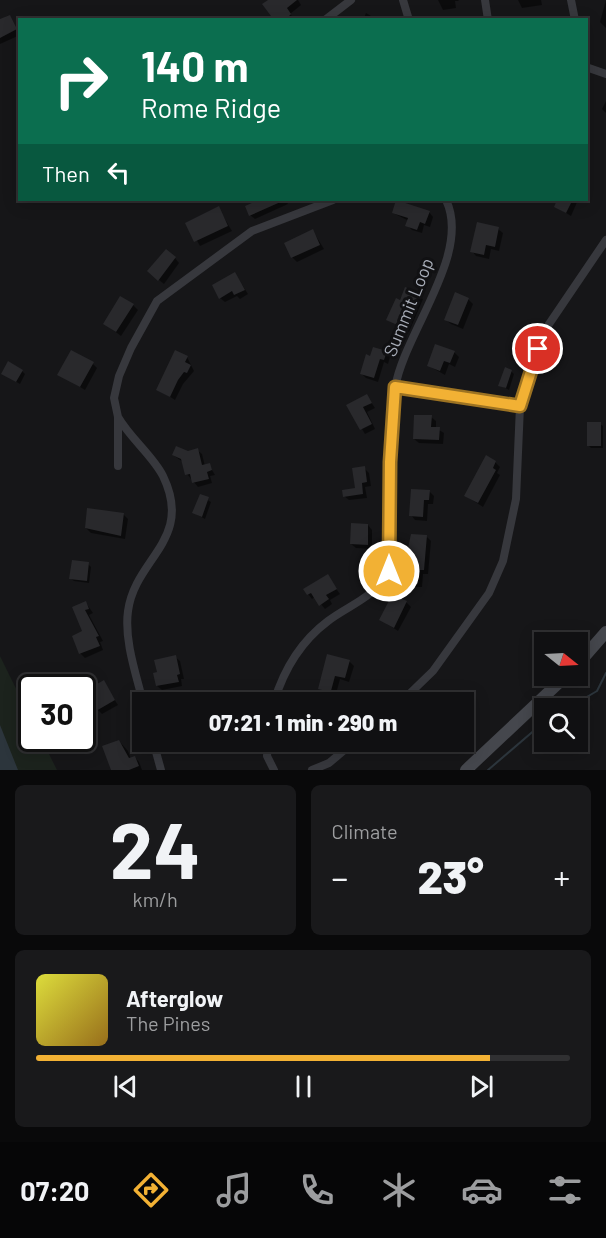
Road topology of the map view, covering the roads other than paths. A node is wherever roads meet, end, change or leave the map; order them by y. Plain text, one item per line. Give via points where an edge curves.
1 (351, 0) edge
2 (403, 0) edge
3 (485, 0) edge
4 (571, 0) edge
5 (328, 18) edge
6 (408, 18) edge
7 (488, 18) edge
8 (575, 18) edge
9 (588, 68) edge
10 (606, 74) edge
11 (330, 201) edge
12 (446, 201) edge
13 (606, 240) edge
14 (395, 387) junction
15 (520, 406) junction
16 (117, 417) junction
17 (118, 466) dead end
18 (606, 632) edge
19 (588, 653) edge
20 (555, 686) edge
21 (141, 692) edge
22 (277, 692) edge
23 (411, 692) edge
24 (156, 752) edge
25 (267, 752) edge
26 (342, 752) edge
27 (161, 770) edge
28 (274, 770) edge
29 (312, 770) edge
30 (466, 770) edge

1 - 5 street
2 - 6 street
3 - 7 street
4 - 8 street
9 - 10 street
11 - 16 street via 252,231 157,301 119,376 114,398
12 - 14 street, Summit Loop via 452,222 450,243
13 - 15 street via 544,330
14 - 15 street
14 - 22 street, Summit Loop via 389,571 376,590 304,641 283,673
15 - 23 street via 516,499 503,561 482,603 433,671
16 - 17 street
16 - 21 street via 163,475 172,508 165,542 137,584 128,610 128,632
18 - 19 main road
20 - 30 main road
24 - 27 street
25 - 28 street
26 - 29 street

